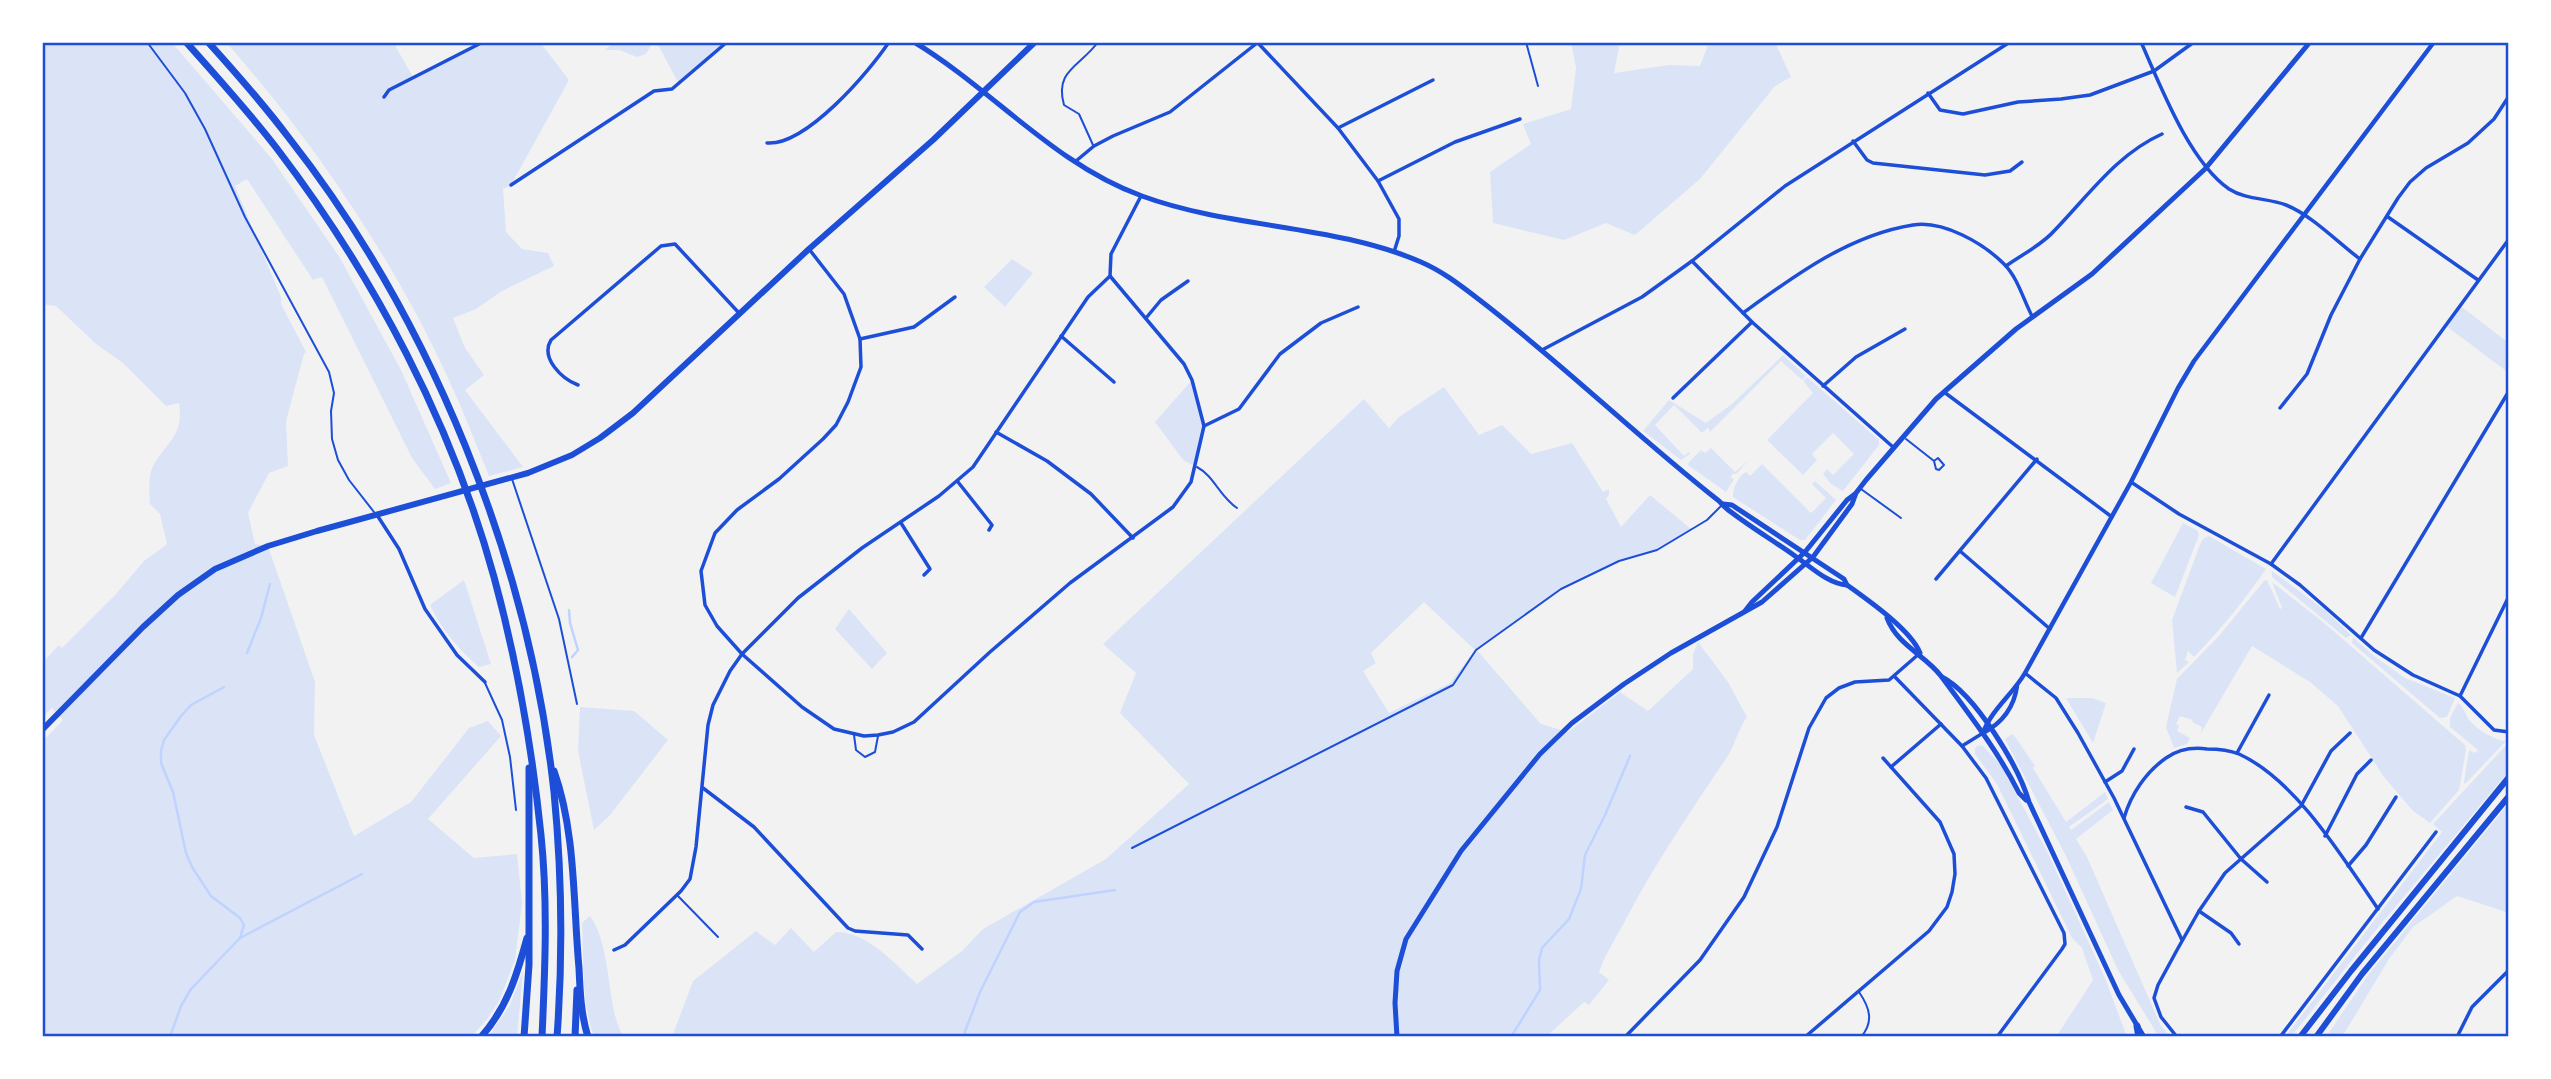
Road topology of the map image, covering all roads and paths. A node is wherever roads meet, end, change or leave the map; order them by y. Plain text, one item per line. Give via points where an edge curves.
1 (147, 42) edge
2 (186, 42) edge
3 (208, 42) edge
4 (483, 42) edge
5 (727, 42) edge
6 (889, 42) edge
7 (914, 42) edge
8 (1035, 42) edge
9 (1098, 42) edge
10 (1257, 42) edge
11 (1526, 42) edge
12 (2010, 42) edge
13 (2141, 42) edge
14 (2194, 42) edge
15 (2311, 42) edge
16 (2434, 42) edge
17 (2154, 71) junction
18 (1433, 80) dead end
19 (1538, 86) dead end
20 (985, 91) junction
21 (1928, 93) junction
22 (2509, 96) edge
23 (384, 97) dead end
24 (1520, 119) dead end
25 (1338, 128) junction
26 (2162, 134) dead end
27 (1853, 141) junction
28 (767, 143) dead end
29 (1094, 146) junction
30 (1074, 162) junction
31 (2022, 162) dead end
32 (2205, 169) junction
33 (1378, 181) junction
34 (511, 185) dead end
35 (1142, 196) junction
36 (2302, 215) junction
37 (2388, 217) junction
38 (2509, 239) edge
39 (809, 249) junction
40 (1394, 252) junction
41 (2360, 259) junction
42 (1692, 261) junction
43 (2006, 266) junction
44 (1110, 276) junction
45 (1188, 281) dead end
46 (2478, 281) junction
47 (955, 297) dead end
48 (1358, 307) dead end
49 (1743, 313) junction
50 (741, 315) junction
51 (2033, 317) junction
52 (1146, 318) junction
53 (1752, 322) junction
54 (1905, 329) dead end
55 (1061, 336) junction
56 (860, 340) junction
57 (1542, 350) junction
58 (1114, 382) dead end
59 (578, 385) dead end
60 (1823, 386) junction
61 (1944, 391) junction
62 (2509, 391) edge
63 (1673, 398) dead end
64 (2280, 408) dead end
65 (1204, 426) junction
66 (996, 432) junction
67 (1903, 435) junction
68 (1893, 447) junction
69 (2037, 459) junction
70 (1934, 461) dead end
71 (1196, 466) junction
72 (512, 478) junction
73 (958, 482) junction
74 (2131, 482) junction
75 (1858, 491) junction
76 (1723, 504) junction
77 (1237, 508) dead end
78 (377, 515) junction
79 (2112, 517) junction
80 (1901, 518) dead end
81 (901, 523) junction
82 (989, 530) dead end
83 (1133, 538) junction
84 (1960, 551) junction
85 (1805, 552) junction
86 (1813, 557) junction
87 (1798, 558) junction
88 (1807, 564) junction
89 (2271, 564) junction
90 (934, 565) dead end
91 (930, 569) junction
92 (924, 575) dead end
93 (1936, 579) dead end
94 (1847, 586) junction
95 (2509, 596) edge
96 (1745, 611) junction
97 (2050, 629) junction
98 (2361, 638) junction
99 (1920, 653) junction
100 (742, 654) junction
101 (2025, 673) junction
102 (1895, 677) junction
103 (1942, 677) junction
104 (485, 682) joint
105 (2018, 685) junction
106 (2270, 695) dead end
107 (2460, 696) junction
108 (577, 704) dead end
109 (1987, 722) junction
110 (1941, 724) junction
111 (1991, 729) junction
112 (42, 730) edge
113 (2509, 732) edge
114 (1983, 733) junction
115 (2350, 733) dead end
116 (854, 734) junction
117 (878, 735) junction
118 (1962, 746) junction
119 (2134, 749) dead end
120 (531, 753) junction
121 (2237, 753) junction
122 (548, 755) junction
123 (1883, 758) dead end
124 (2371, 760) dead end
125 (1891, 767) junction
126 (2509, 777) edge
127 (2105, 782) junction
128 (703, 788) junction
129 (2509, 796) edge
130 (2396, 797) dead end
131 (2029, 802) junction
132 (2301, 806) junction
133 (2186, 807) dead end
134 (516, 810) dead end
135 (2124, 818) junction
136 (2436, 832) dead end
137 (2325, 835) junction
138 (1132, 848) dead end
139 (2241, 859) junction
140 (2348, 866) junction
141 (2267, 882) dead end
142 (676, 895) junction
143 (2378, 909) junction
144 (2199, 911) junction
145 (530, 927) junction
146 (718, 937) dead end
147 (2182, 940) junction
148 (2239, 944) dead end
149 (922, 949) dead end
150 (614, 950) dead end
151 (578, 958) junction
152 (2509, 970) edge
153 (1859, 991) junction
154 (2137, 1026) junction
155 (481, 1037) edge
156 (524, 1037) edge
157 (542, 1037) edge
158 (557, 1037) edge
159 (575, 1037) edge
160 (588, 1037) edge
161 (1397, 1037) edge
162 (1625, 1037) edge
163 (1805, 1037) edge
164 (1861, 1037) edge
165 (1997, 1037) edge
166 (2139, 1037) edge
167 (2144, 1037) edge
168 (2177, 1037) edge
169 (2280, 1037) edge
170 (2300, 1037) edge
171 (2316, 1037) edge
172 (2457, 1037) edge

1 - 78 lane via 198,117 245,217 329,372 334,393 332,439 338,460
2 - 120 highway via 278,150 353,261 416,375 457,471 493,575
3 - 122 highway via 290,139 368,252 431,370 473,466 508,569
4 - 23 street
5 - 34 street via 672,89 654,91
6 - 28 street via 837,103 796,134
7 - 20 main road
8 - 20 main road
9 - 29 lane via 1069,69 1060,90 1064,105 1079,114
10 - 25 street
10 - 29 street via 1170,112
11 - 19 lane
12 - 21 street
13 - 17 street
14 - 17 street
15 - 32 main road
16 - 36 street
17 - 21 street via 2090,94 1963,114 1940,110
17 - 32 street
18 - 25 street
20 - 30 main road
20 - 39 main road
21 - 27 street
22 - 37 street via 2494,119 2468,143 2410,182
24 - 33 street via 1455,142
25 - 33 street
26 - 43 street via 2143,142 2053,233
27 - 31 street via 1873,163 1985,175 2010,171
27 - 42 street via 1785,186
29 - 30 street
30 - 35 main road
32 - 36 street via 2231,190 2286,205
32 - 51 main road via 2092,274
33 - 40 street via 1399,219
35 - 40 main road
35 - 44 street via 1111,254
36 - 41 street
36 - 74 street via 2194,361
37 - 41 street
37 - 46 street
38 - 46 street
39 - 50 main road
39 - 56 street via 844,294
40 - 57 main road via 1443,273
41 - 64 street via 2307,374
42 - 49 street
42 - 57 street via 1614,313
43 - 49 street via 1951,229 1915,224 1829,255
43 - 51 street
44 - 52 street
44 - 55 street via 1088,297
45 - 52 street via 1161,300
46 - 89 street
47 - 56 street via 914,327
48 - 65 street via 1321,323 1280,354 1239,409
49 - 53 street
50 - 59 street via 675,244 660,246 551,340 548,357 566,381
50 - 72 main road via 603,436 572,455
51 - 61 main road
52 - 65 street via 1184,364
53 - 60 street
53 - 63 street
54 - 60 street via 1856,357
55 - 58 street
55 - 66 street
56 - 100 street via 861,367 836,425 715,533 701,571 705,605
57 - 76 main road
60 - 68 street
61 - 67 main road
61 - 69 street
62 - 98 street
65 - 71 street
66 - 73 street
66 - 83 street via 1047,461 1091,494
67 - 68 main road
67 - 70 lane
68 - 75 main road
69 - 79 street
69 - 84 street
71 - 77 lane
71 - 83 street via 1173,507
72 - 78 main road
72 - 108 lane via 559,619
73 - 81 street
73 - 82 street via 994,524
74 - 79 street
74 - 89 street
75 - 80 lane
75 - 85 main road
75 - 86 main road
76 - 85 main road via 1732,505
76 - 87 main road
76 - 138 lane via 1707,520 1657,550 1619,561 1561,589 1476,650 1453,685
78 - 104 street via 399,549 425,609 457,654
78 - 112 main road via 268,546 215,569 143,627
79 - 97 street
81 - 91 street
81 - 100 street via 798,598
83 - 117 street via 1070,583 914,722
84 - 93 street
84 - 97 street
85 - 86 main road
85 - 87 main road
86 - 88 main road
86 - 94 main road
87 - 88 main road
87 - 96 main road
88 - 94 main road
88 - 96 main road
89 - 98 street via 2301,584
90 - 91 street
91 - 92 street
94 - 99 main road via 1895,621
95 - 107 street
96 - 161 main road via 1649,667 1572,723 1481,825 1402,948 1395,989
97 - 101 street
98 - 107 street via 2413,675
99 - 102 street
99 - 103 main road
100 - 116 street via 830,727
100 - 128 street via 713,705
101 - 105 street
101 - 127 street via 2056,698
102 - 110 street
102 - 162 street via 1846,685 1826,698 1809,728 1777,827 1744,897 1700,960
103 - 109 main road via 1951,681
103 - 114 main road
104 - 134 lane via 502,720
105 - 109 street
105 - 111 street via 2010,708
106 - 121 street
107 - 113 street via 2491,728
109 - 111 main road
109 - 114 street
110 - 118 street
110 - 125 street
111 - 114 street
111 - 131 main road
114 - 118 street
114 - 131 main road
115 - 132 street via 2331,751
116 - 117 street
116 - 117 lane via 856,750 865,757 875,752
118 - 165 street via 1992,787 2065,939
119 - 127 street via 2128,763
120 - 145 highway
120 - 157 highway via 544,896
121 - 132 street via 2264,769
121 - 135 street via 2196,748 2173,753 2151,769
122 - 151 highway via 563,797
122 - 158 highway via 562,923
123 - 125 street
124 - 137 street via 2357,774
125 - 153 street via 1940,822 1954,854 1955,874 1947,907 1936,924
126 - 170 main road
127 - 135 street
128 - 142 street via 690,878
128 - 149 street via 754,827 848,928 908,935
129 - 171 main road
130 - 140 street
131 - 154 main road
132 - 137 street
132 - 139 street
133 - 139 street via 2203,812
135 - 147 street
136 - 143 street
137 - 140 street
139 - 141 street
139 - 144 street via 2225,873
140 - 143 street
142 - 146 lane
142 - 150 street via 625,945
143 - 169 street
144 - 147 street
144 - 148 street
145 - 155 highway via 512,991
145 - 156 highway
147 - 168 street via 2154,998 2161,1017
151 - 159 highway
151 - 160 highway
152 - 172 street via 2472,1007
153 - 163 street
153 - 164 lane via 1870,1011 1869,1025
154 - 166 highway
154 - 167 main road

